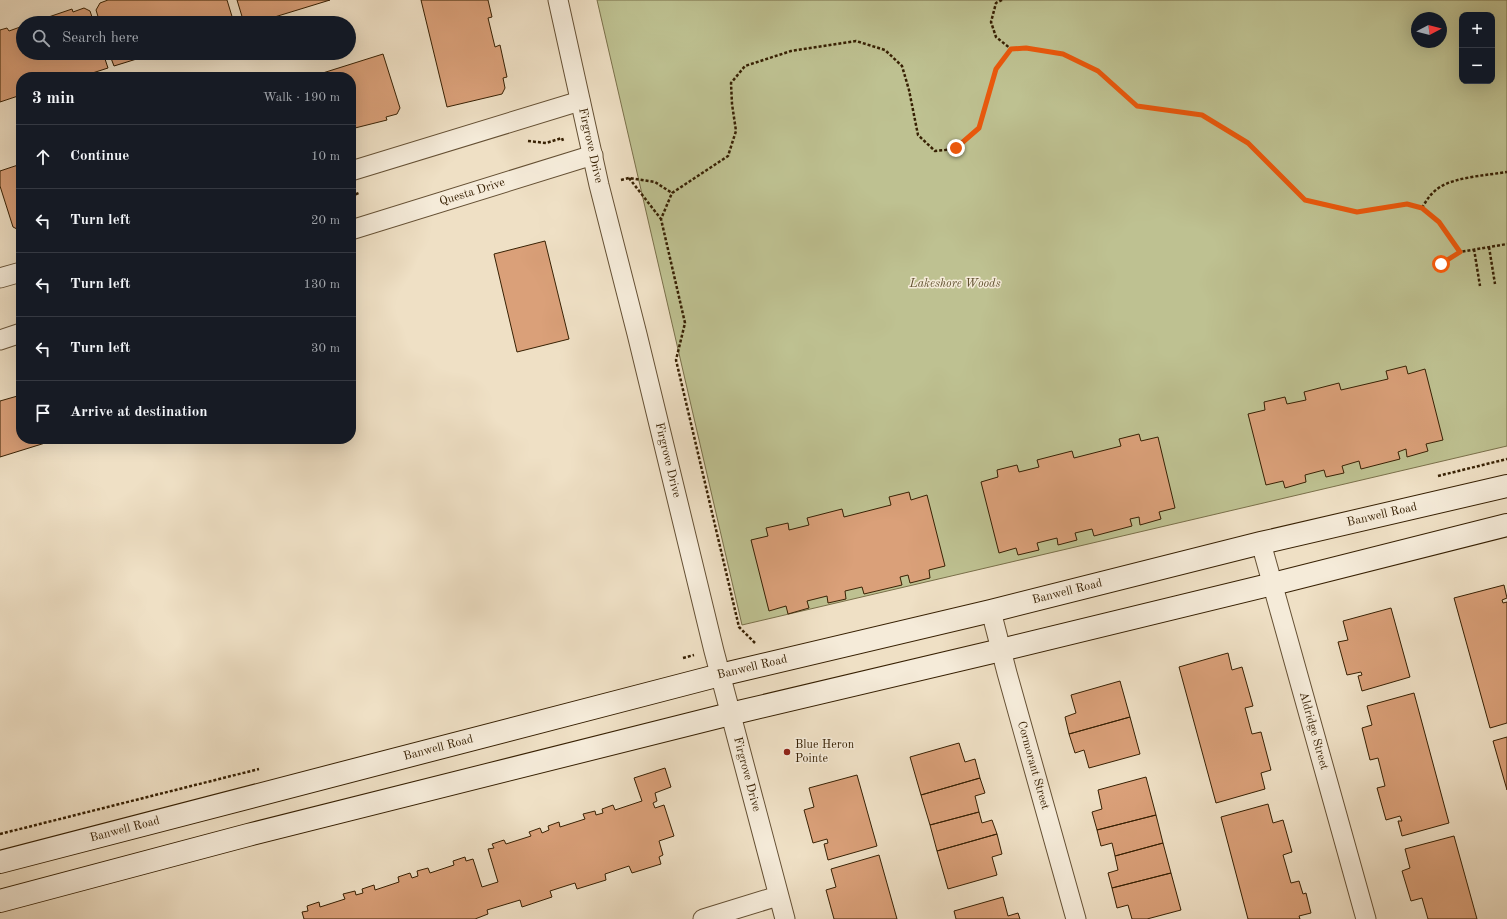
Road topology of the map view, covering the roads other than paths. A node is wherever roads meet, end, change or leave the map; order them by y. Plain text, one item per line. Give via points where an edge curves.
1 (558, 0) edge
2 (580, 101) junction
3 (593, 155) junction
4 (356, 169) edge
5 (356, 228) edge
6 (16, 273) edge
7 (0, 278) edge
8 (16, 335) edge
9 (0, 340) edge
10 (1507, 486) edge
11 (1507, 525) edge
12 (1261, 543) junction
13 (1273, 584) junction
14 (991, 611) junction
15 (1001, 650) junction
16 (720, 675) junction
17 (730, 714) junction
18 (0, 862) edge
19 (778, 896) junction
20 (0, 901) edge
21 (703, 919) edge
22 (785, 919) edge
23 (1076, 919) edge
24 (1366, 919) edge

1 - 2 street, Firgrove Drive
2 - 3 street, Firgrove Drive
2 - 4 street
3 - 5 street, Questa Drive
3 - 16 street, Firgrove Drive
6 - 7 street
8 - 9 street
10 - 12 main road, Banwell Road
11 - 13 main road
12 - 13 street, Aldridge Street
12 - 14 main road, Banwell Road
13 - 15 main road
13 - 24 street, Aldridge Street
14 - 15 street, Cormorant Street
14 - 16 main road, Banwell Road
15 - 17 main road
15 - 23 street, Cormorant Street
16 - 17 street, Firgrove Drive
16 - 18 main road, Banwell Road
17 - 19 street, Firgrove Drive
17 - 20 main road via 248,835
19 - 21 street
19 - 22 street, Firgrove Drive

